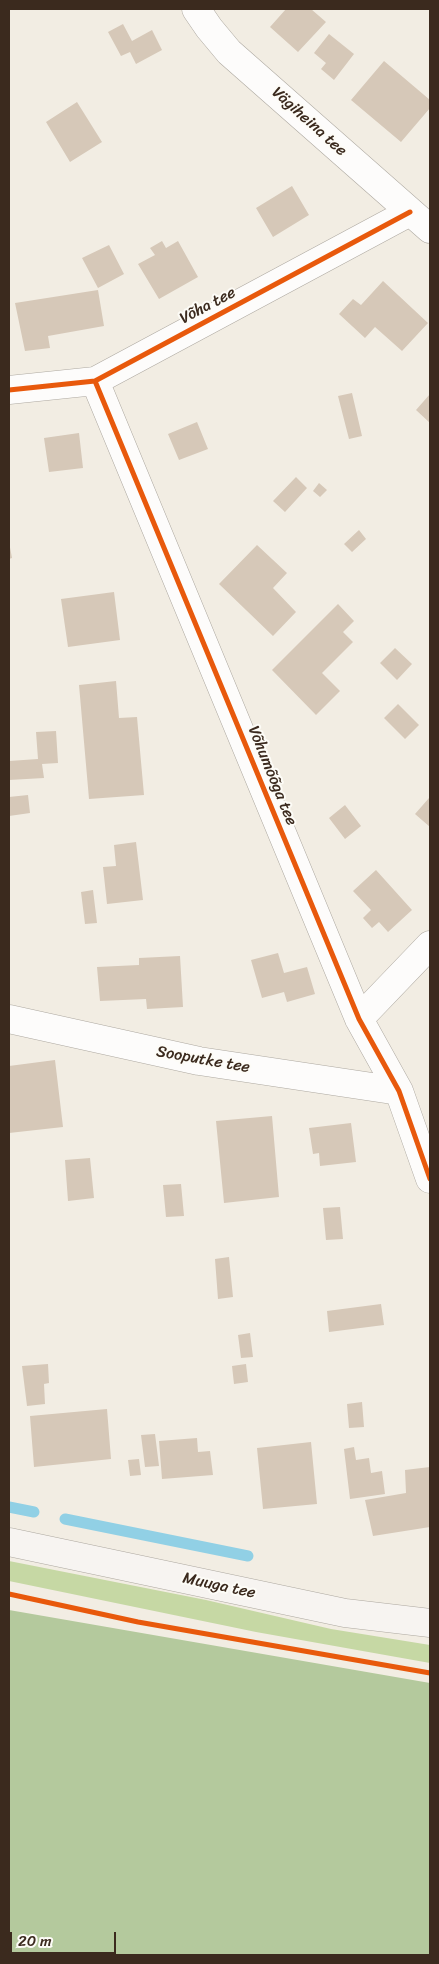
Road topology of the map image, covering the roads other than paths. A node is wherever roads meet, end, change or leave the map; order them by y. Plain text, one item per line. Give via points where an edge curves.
1 (196, 9) edge
2 (410, 212) junction
3 (430, 229) edge
4 (95, 381) junction
5 (9, 390) edge
6 (430, 945) edge
7 (9, 1019) edge
8 (359, 1019) junction
9 (399, 1091) junction
10 (430, 1179) edge
11 (9, 1542) edge
12 (430, 1623) edge

1 - 2 street, Vägiheina tee via 229,52
2 - 3 street, Vägiheina tee
2 - 4 street, Võha tee
4 - 5 street, Võha tee
4 - 8 street, Võhumõõga tee
6 - 8 street
7 - 9 street, Sooputke tee via 199,1061
8 - 9 street, Võhumõõga tee
9 - 10 street, Võhumõõga tee
11 - 12 main road, Muuga tee via 345,1613

